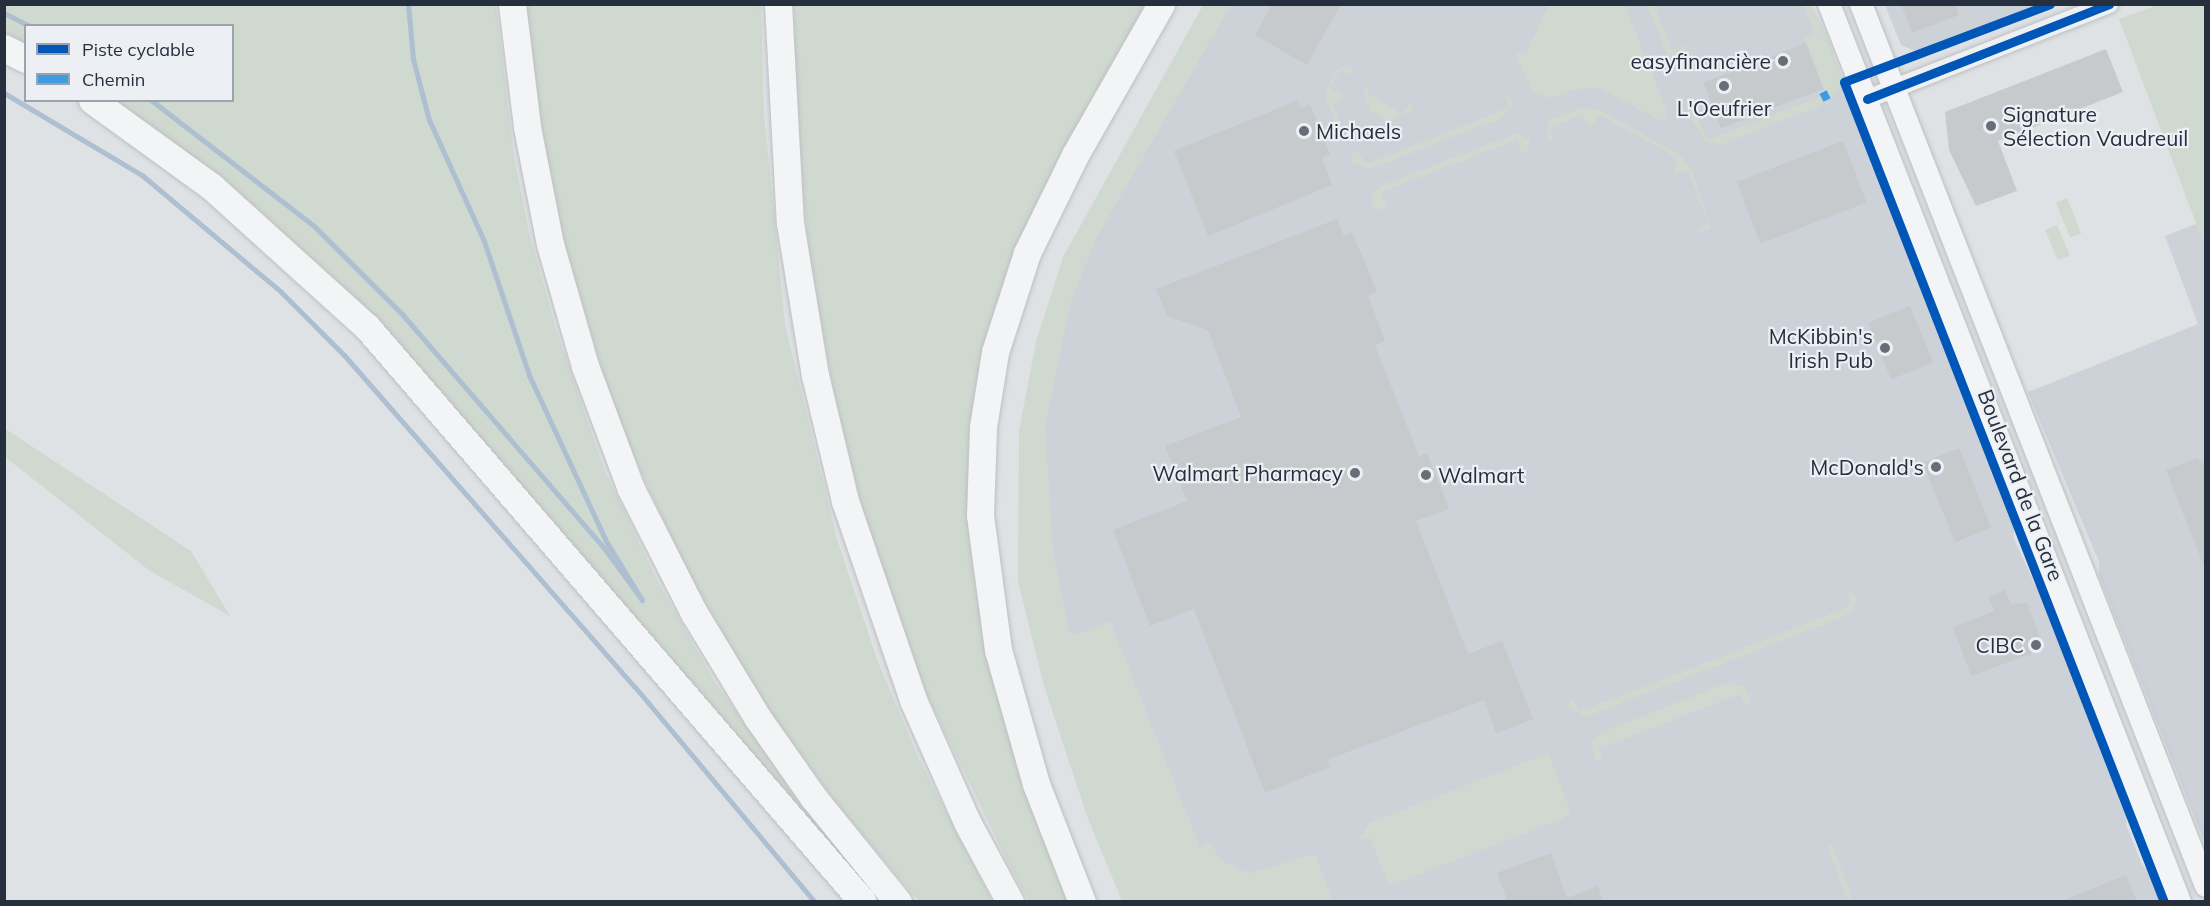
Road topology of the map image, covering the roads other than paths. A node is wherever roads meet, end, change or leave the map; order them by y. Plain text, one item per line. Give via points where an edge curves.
1 (512, 4) edge
2 (778, 4) edge
3 (1161, 4) edge
4 (1829, 4) edge
5 (1861, 4) edge
6 (2109, 4) edge
7 (4, 48) edge
8 (24, 58) edge
9 (1893, 88) junction
10 (1867, 99) junction
11 (95, 102) edge
12 (2205, 886) edge
13 (863, 902) edge
14 (898, 902) edge
15 (1010, 902) edge
16 (1082, 902) edge
17 (2180, 902) edge

1 - 14 highway via 526,127 550,244 585,366 631,489 685,597 757,717 813,797
2 - 15 highway via 790,223 815,375 845,501 917,711 967,822
3 - 16 highway via 1075,155 1027,253 995,352 983,427 981,532 998,650 1034,776
4 - 10 main road, Boulevard de la Gare
5 - 9 main road, Boulevard de la Gare
6 - 9 street
7 - 8 highway
9 - 10 street
9 - 12 main road, Boulevard de la Gare
10 - 17 main road, Boulevard de la Gare
11 - 13 highway via 212,187 367,327

